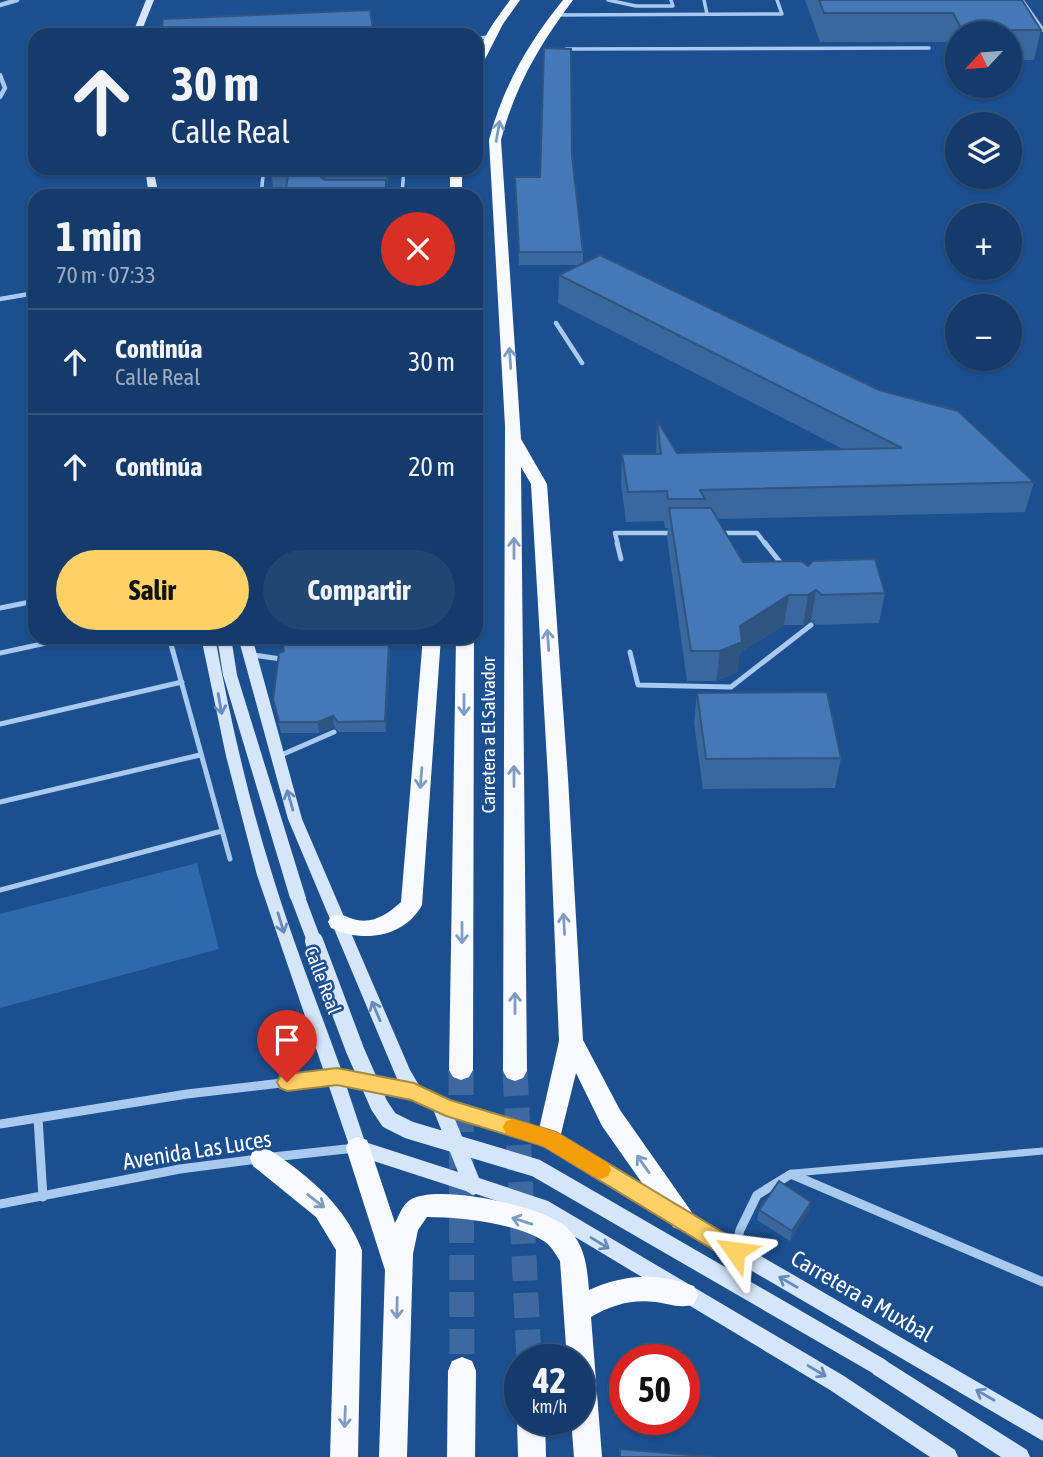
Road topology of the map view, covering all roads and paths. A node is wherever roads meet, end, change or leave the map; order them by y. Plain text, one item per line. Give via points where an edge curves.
1 (17, 0) edge
2 (150, 0) edge
3 (515, 0) edge
4 (568, 0) edge
5 (608, 0) edge
6 (671, 0) edge
7 (704, 0) edge
8 (777, 0) edge
9 (1022, 0) edge
10 (0, 5) edge
11 (673, 6) junction
12 (674, 14) junction
13 (707, 14) junction
14 (555, 15) junction
15 (139, 28) edge
16 (1043, 30) edge
17 (491, 37) junction
18 (483, 38) edge
19 (929, 48) edge
20 (565, 49) edge
21 (483, 51) edge
22 (0, 75) edge
23 (0, 97) edge
24 (28, 294) edge
25 (0, 299) edge
26 (556, 323) dead end
27 (582, 363) dead end
28 (514, 439) junction
29 (680, 533) edge
30 (705, 533) edge
31 (621, 559) dead end
32 (788, 571) edge
33 (28, 602) edge
34 (0, 608) edge
35 (811, 625) dead end
36 (42, 644) edge
37 (171, 644) edge
38 (209, 644) edge
39 (226, 644) edge
40 (247, 644) edge
41 (431, 644) edge
42 (464, 644) edge
43 (630, 652) dead end
44 (0, 653) edge
45 (250, 654) junction
46 (281, 660) edge
47 (182, 682) junction
48 (0, 724) edge
49 (334, 733) dead end
50 (200, 755) junction
51 (277, 757) junction
52 (0, 802) edge
53 (222, 831) junction
54 (230, 859) dead end
55 (0, 890) edge
56 (339, 922) junction
57 (571, 1041) junction
58 (461, 1070) tunnel mouth
59 (515, 1071) tunnel mouth
60 (337, 1076) junction
61 (414, 1092) junction
62 (440, 1105) junction
63 (38, 1118) junction
64 (0, 1124) edge
65 (549, 1138) junction
66 (358, 1148) junction
67 (1043, 1152) edge
68 (262, 1158) junction
69 (790, 1174) junction
70 (471, 1184) junction
71 (44, 1197) junction
72 (0, 1204) edge
73 (482, 1212) junction
74 (682, 1219) junction
75 (735, 1251) junction
76 (398, 1270) junction
77 (1043, 1282) edge
78 (685, 1294) junction
79 (578, 1310) junction
80 (462, 1371) tunnel mouth
81 (1043, 1431) edge
82 (531, 1435) edge
83 (344, 1457) edge
84 (393, 1457) edge
85 (461, 1457) edge
86 (532, 1457) edge
87 (588, 1457) edge
88 (948, 1457) edge
89 (1020, 1457) edge

1 - 10 street
2 - 15 main road
3 - 17 highway
4 - 14 highway, Carretera a El Salvador
5 - 11 lane
6 - 11 lane
7 - 13 lane
8 - 13 lane via 782,14
9 - 16 lane
11 - 12 lane
12 - 13 lane
12 - 14 lane
28 -> 14 highway, Carretera a El Salvador via 495,140 502,107
17 - 18 lane
17 - 21 highway
19 - 20 lane
22 - 23 street via 5,88
24 - 25 lane
26 - 27 lane
57 -> 28 highway via 540,484
59 -> 28 highway, Carretera a El Salvador
29 - 31 lane via 615,533
30 - 32 lane via 757,533
33 - 34 lane
35 - 43 lane via 732,687 638,685
36 - 44 lane
37 - 47 lane
38 -> 60 main road, Calle Real via 225,729 262,862 289,950
39 - 89 main road, bridge via 230,675 298,898 350,1038 389,1120 536,1168 880,1367
40 - 45 main road, Calle Real
41 -> 56 highway via 411,905 402,915 374,928 353,930
42 -> 58 highway, Carretera a El Salvador
45 - 46 lane
45 - 51 main road, Calle Real
47 - 48 lane
47 - 50 lane
49 - 51 lane
50 - 52 lane
50 - 53 lane
56 -> 51 main road, Calle Real via 295,819
53 - 54 lane
53 - 55 lane
61 -> 56 main road, Calle Real
57 - 65 highway
74 -> 57 highway via 611,1118
60 - 61 main road
60 - 63 street
60 - 66 main road, Calle Real
61 - 62 main road
62 - 65 main road
62 - 70 main road
63 - 64 street
63 - 71 street
65 - 74 main road, Carretera a Muxbal
66 - 68 street, Avenida Las Luces
66 - 70 main road
66 - 76 highway
67 - 69 lane
68 - 71 street, Avenida Las Luces via 180,1169
68 -> 83 highway via 323,1206 344,1234 349,1250
69 - 75 street via 757,1195
69 - 77 street
70 - 73 main road
70 -> 78 main road via 542,1207
71 - 72 street, Avenida Las Luces
73 - 76 highway via 430,1204 419,1208 405,1230
79 -> 73 highway via 573,1258 563,1242 550,1230
74 - 75 main road, Carretera a Muxbal
81 -> 75 main road, Carretera a Muxbal
76 -> 84 highway
78 - 79 highway via 629,1288 602,1295
78 -> 88 main road via 837,1383
79 - 87 highway
80 - 85 highway
82 - 86 highway

